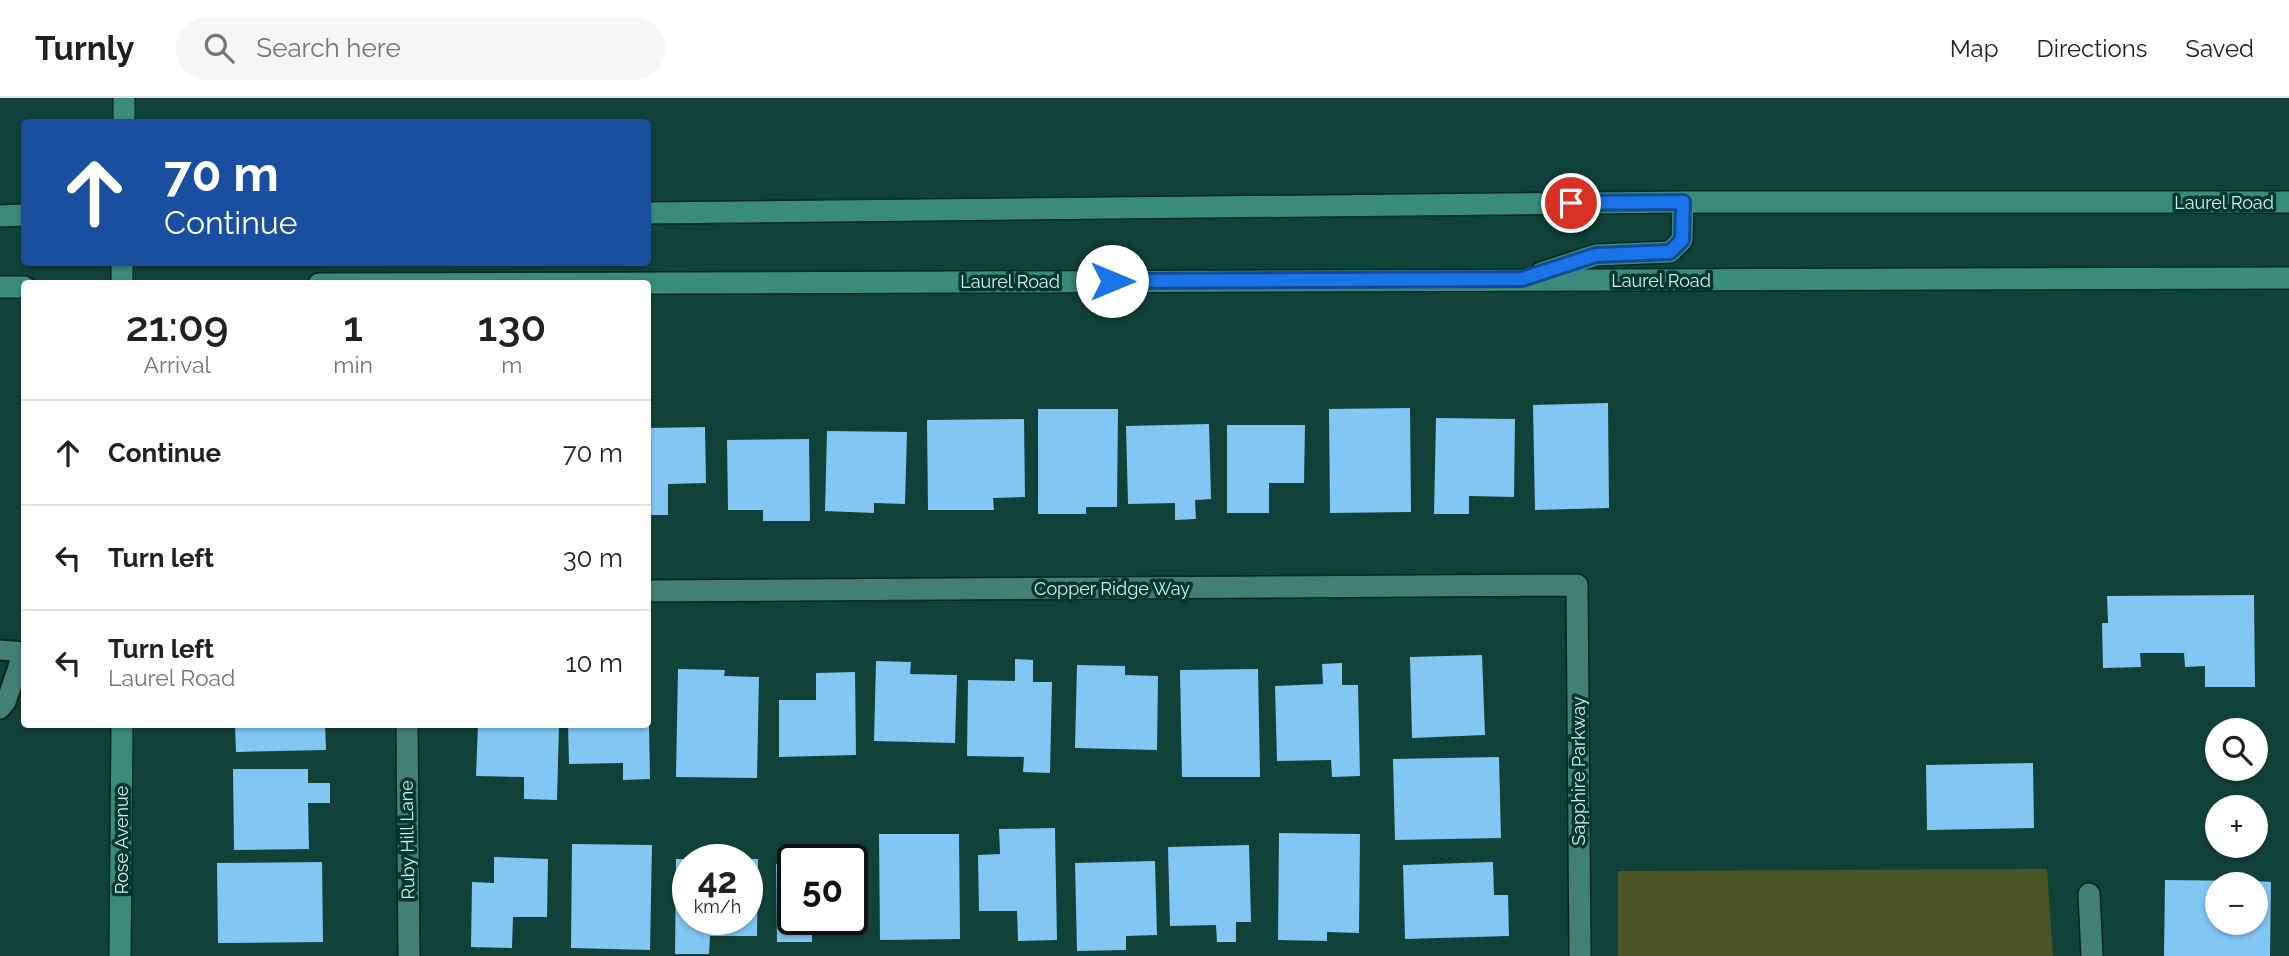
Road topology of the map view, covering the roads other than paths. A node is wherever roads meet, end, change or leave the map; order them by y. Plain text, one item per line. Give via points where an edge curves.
1 (124, 98) edge
2 (124, 119) edge
3 (1683, 202) junction
4 (2289, 202) edge
5 (651, 213) edge
6 (21, 215) edge
7 (0, 216) edge
8 (2289, 278) edge
9 (1522, 279) junction
10 (651, 283) edge
11 (0, 287) edge
12 (21, 287) edge
13 (1577, 585) joint
14 (651, 591) edge
15 (0, 650) edge
16 (21, 652) edge
17 (21, 660) edge
18 (0, 709) edge
19 (121, 728) edge
20 (407, 728) edge
21 (2090, 894) dead end
22 (120, 956) edge
23 (409, 956) edge
24 (1580, 956) edge
25 (2092, 956) edge

1 - 2 main road
3 - 4 main road, Laurel Road
3 - 5 main road, Laurel Road
3 - 9 main road via 1682,240 1670,252 1596,255
6 - 7 main road
8 - 9 main road, Laurel Road
9 - 10 main road, Laurel Road
11 - 12 main road
13 - 14 street, Copper Ridge Way
13 - 24 street, Sapphire Parkway
15 - 16 lane
17 - 18 lane
19 - 22 main road, Rose Avenue
20 - 23 street, Ruby Hill Lane
21 - 25 street

